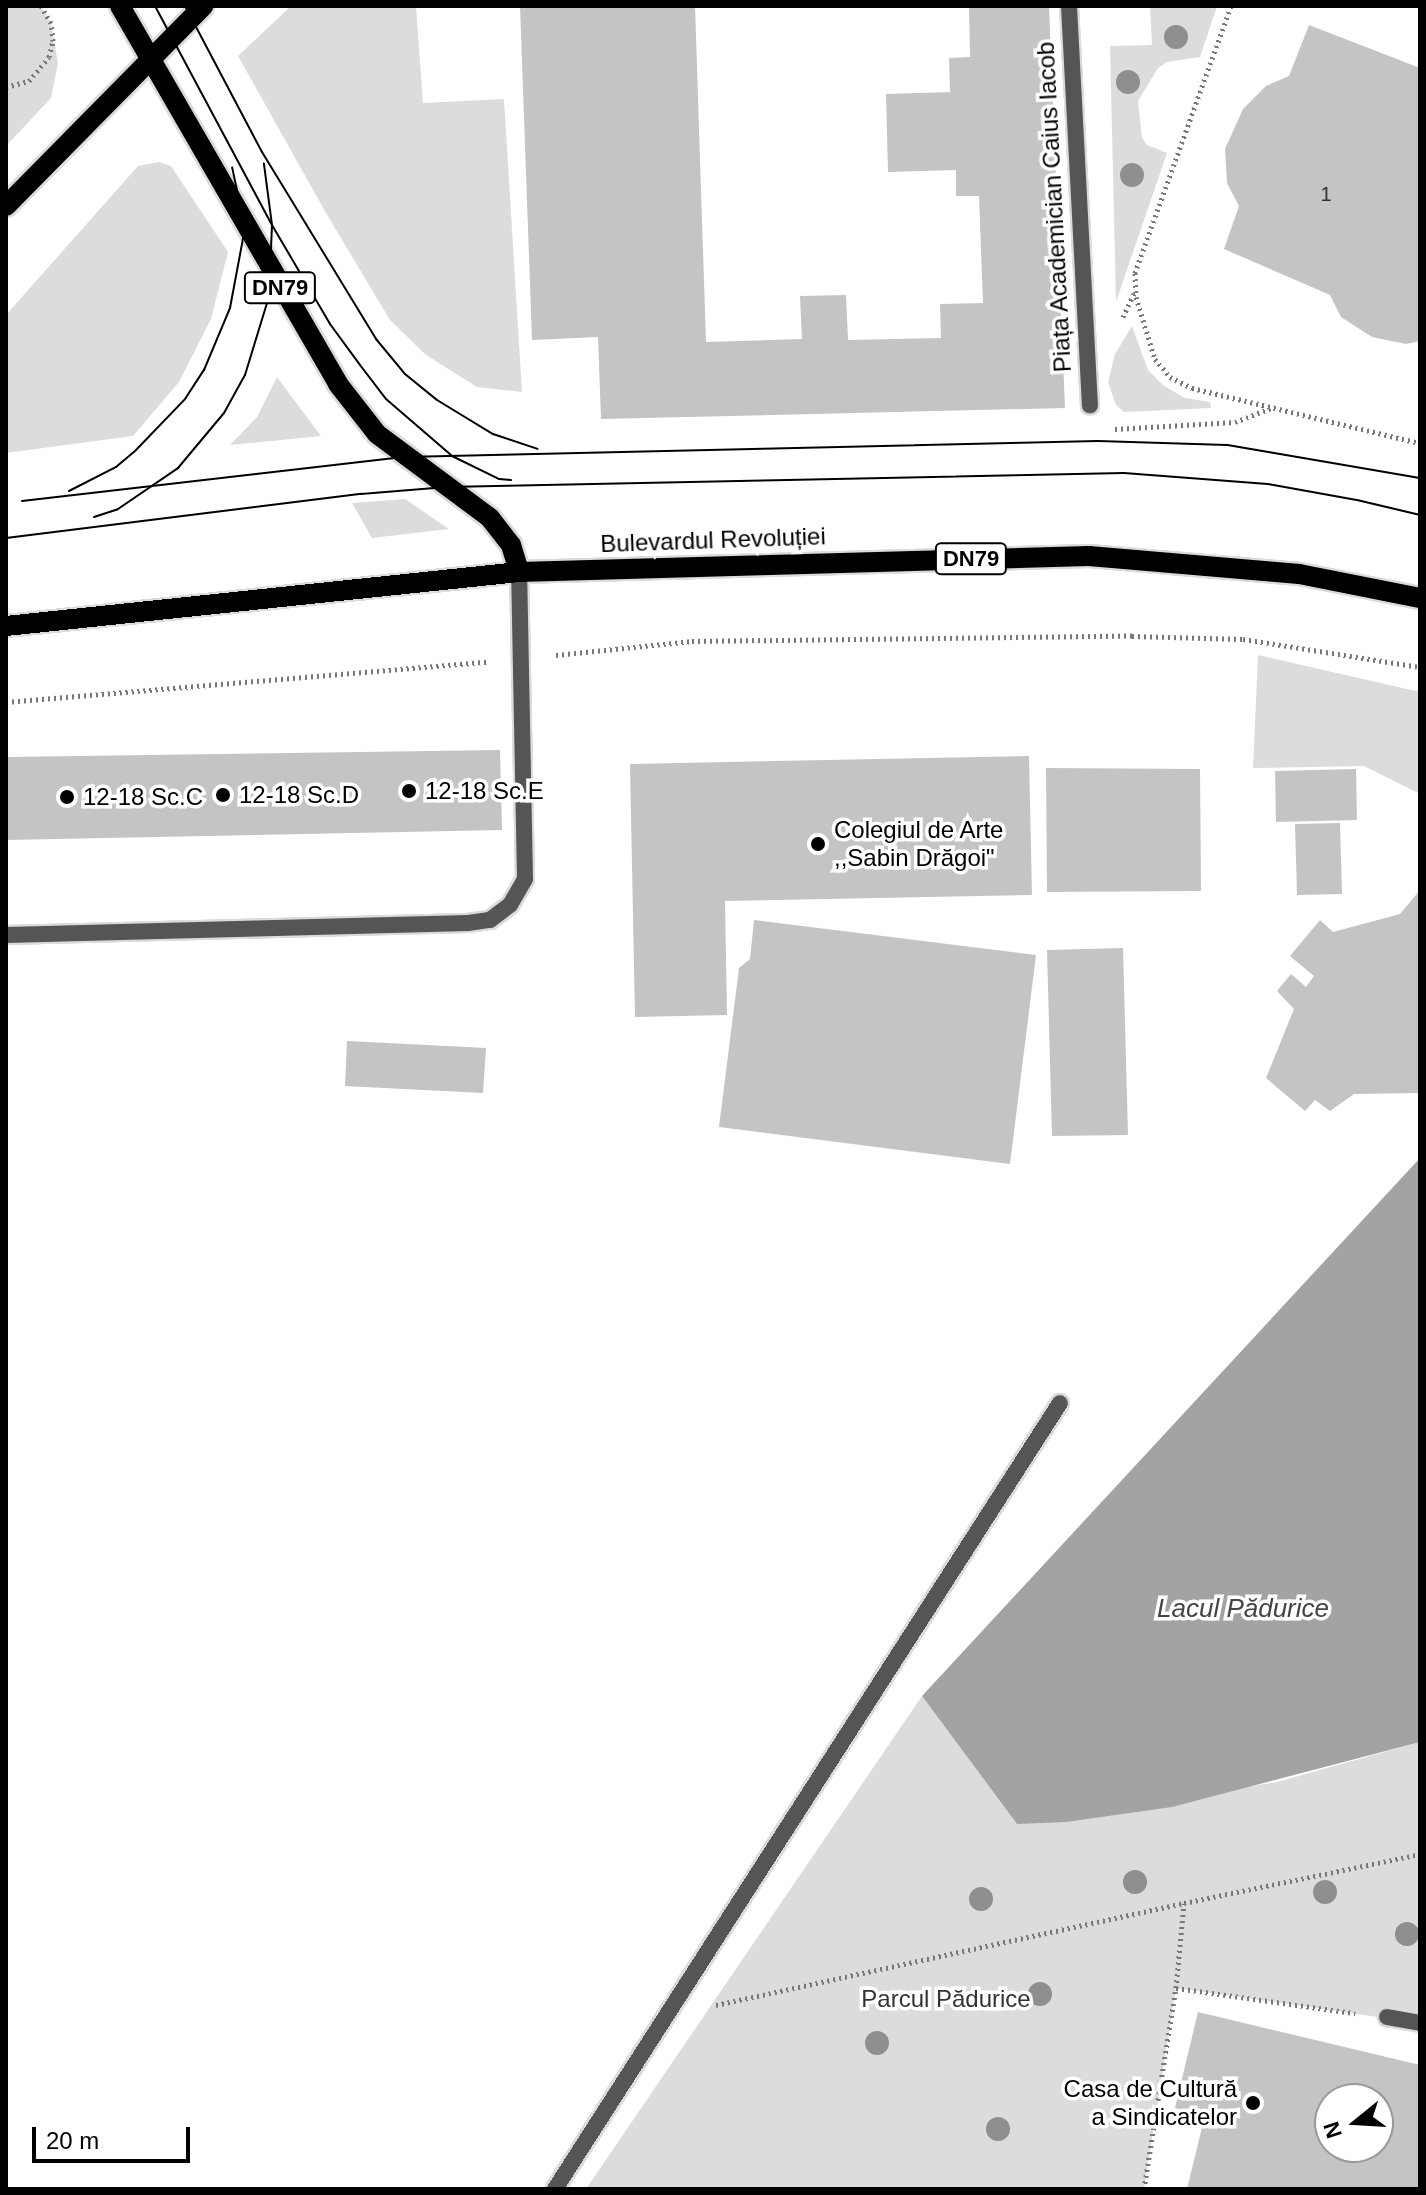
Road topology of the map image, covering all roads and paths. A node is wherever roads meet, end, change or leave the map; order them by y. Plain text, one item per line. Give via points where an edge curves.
1 (41, 6) edge
2 (120, 6) edge
3 (203, 6) edge
4 (1069, 6) edge
5 (1231, 6) edge
6 (149, 59) junction
7 (6, 87) edge
8 (6, 206) edge
9 (1090, 405) joint
10 (1275, 407) junction
11 (1420, 443) edge
12 (519, 572) junction
13 (1420, 598) edge
14 (6, 626) edge
15 (521, 659) junction
16 (1420, 667) edge
17 (6, 702) edge
18 (6, 935) edge
19 (1060, 1403) dead end
20 (1420, 1854) edge
21 (1184, 1903) junction
22 (1176, 1988) junction
23 (665, 2016) junction
24 (1387, 2017) joint
25 (1420, 2023) edge
26 (555, 2189) edge
27 (1144, 2189) edge

1 - 7 path via 51,23 49,57 29,81
2 - 6 main road, DN79
3 - 6 main road
4 - 9 lane, Piața Academician Caius Iacob
5 - 10 path via 1160,195 1135,273 1135,291 1155,359 1170,377 1192,388
6 - 8 main road
6 - 12 main road, DN79 via 338,384 377,434 490,518 511,545
9 - 10 path via 1105,429 1235,422
10 - 11 path
12 - 13 main road, Bulevardul Revoluției / DN79 via 1089,556 1299,574
12 - 14 main road, Bulevardul Revoluției
12 - 15 lane
15 - 16 path via 692,641 1132,636 1243,639
15 - 17 path
15 - 18 lane via 525,879 510,905 490,920
19 - 23 lane
20 - 21 path
21 - 22 path
21 - 23 path
22 - 24 path
22 - 27 path
23 - 26 lane
24 - 25 lane

